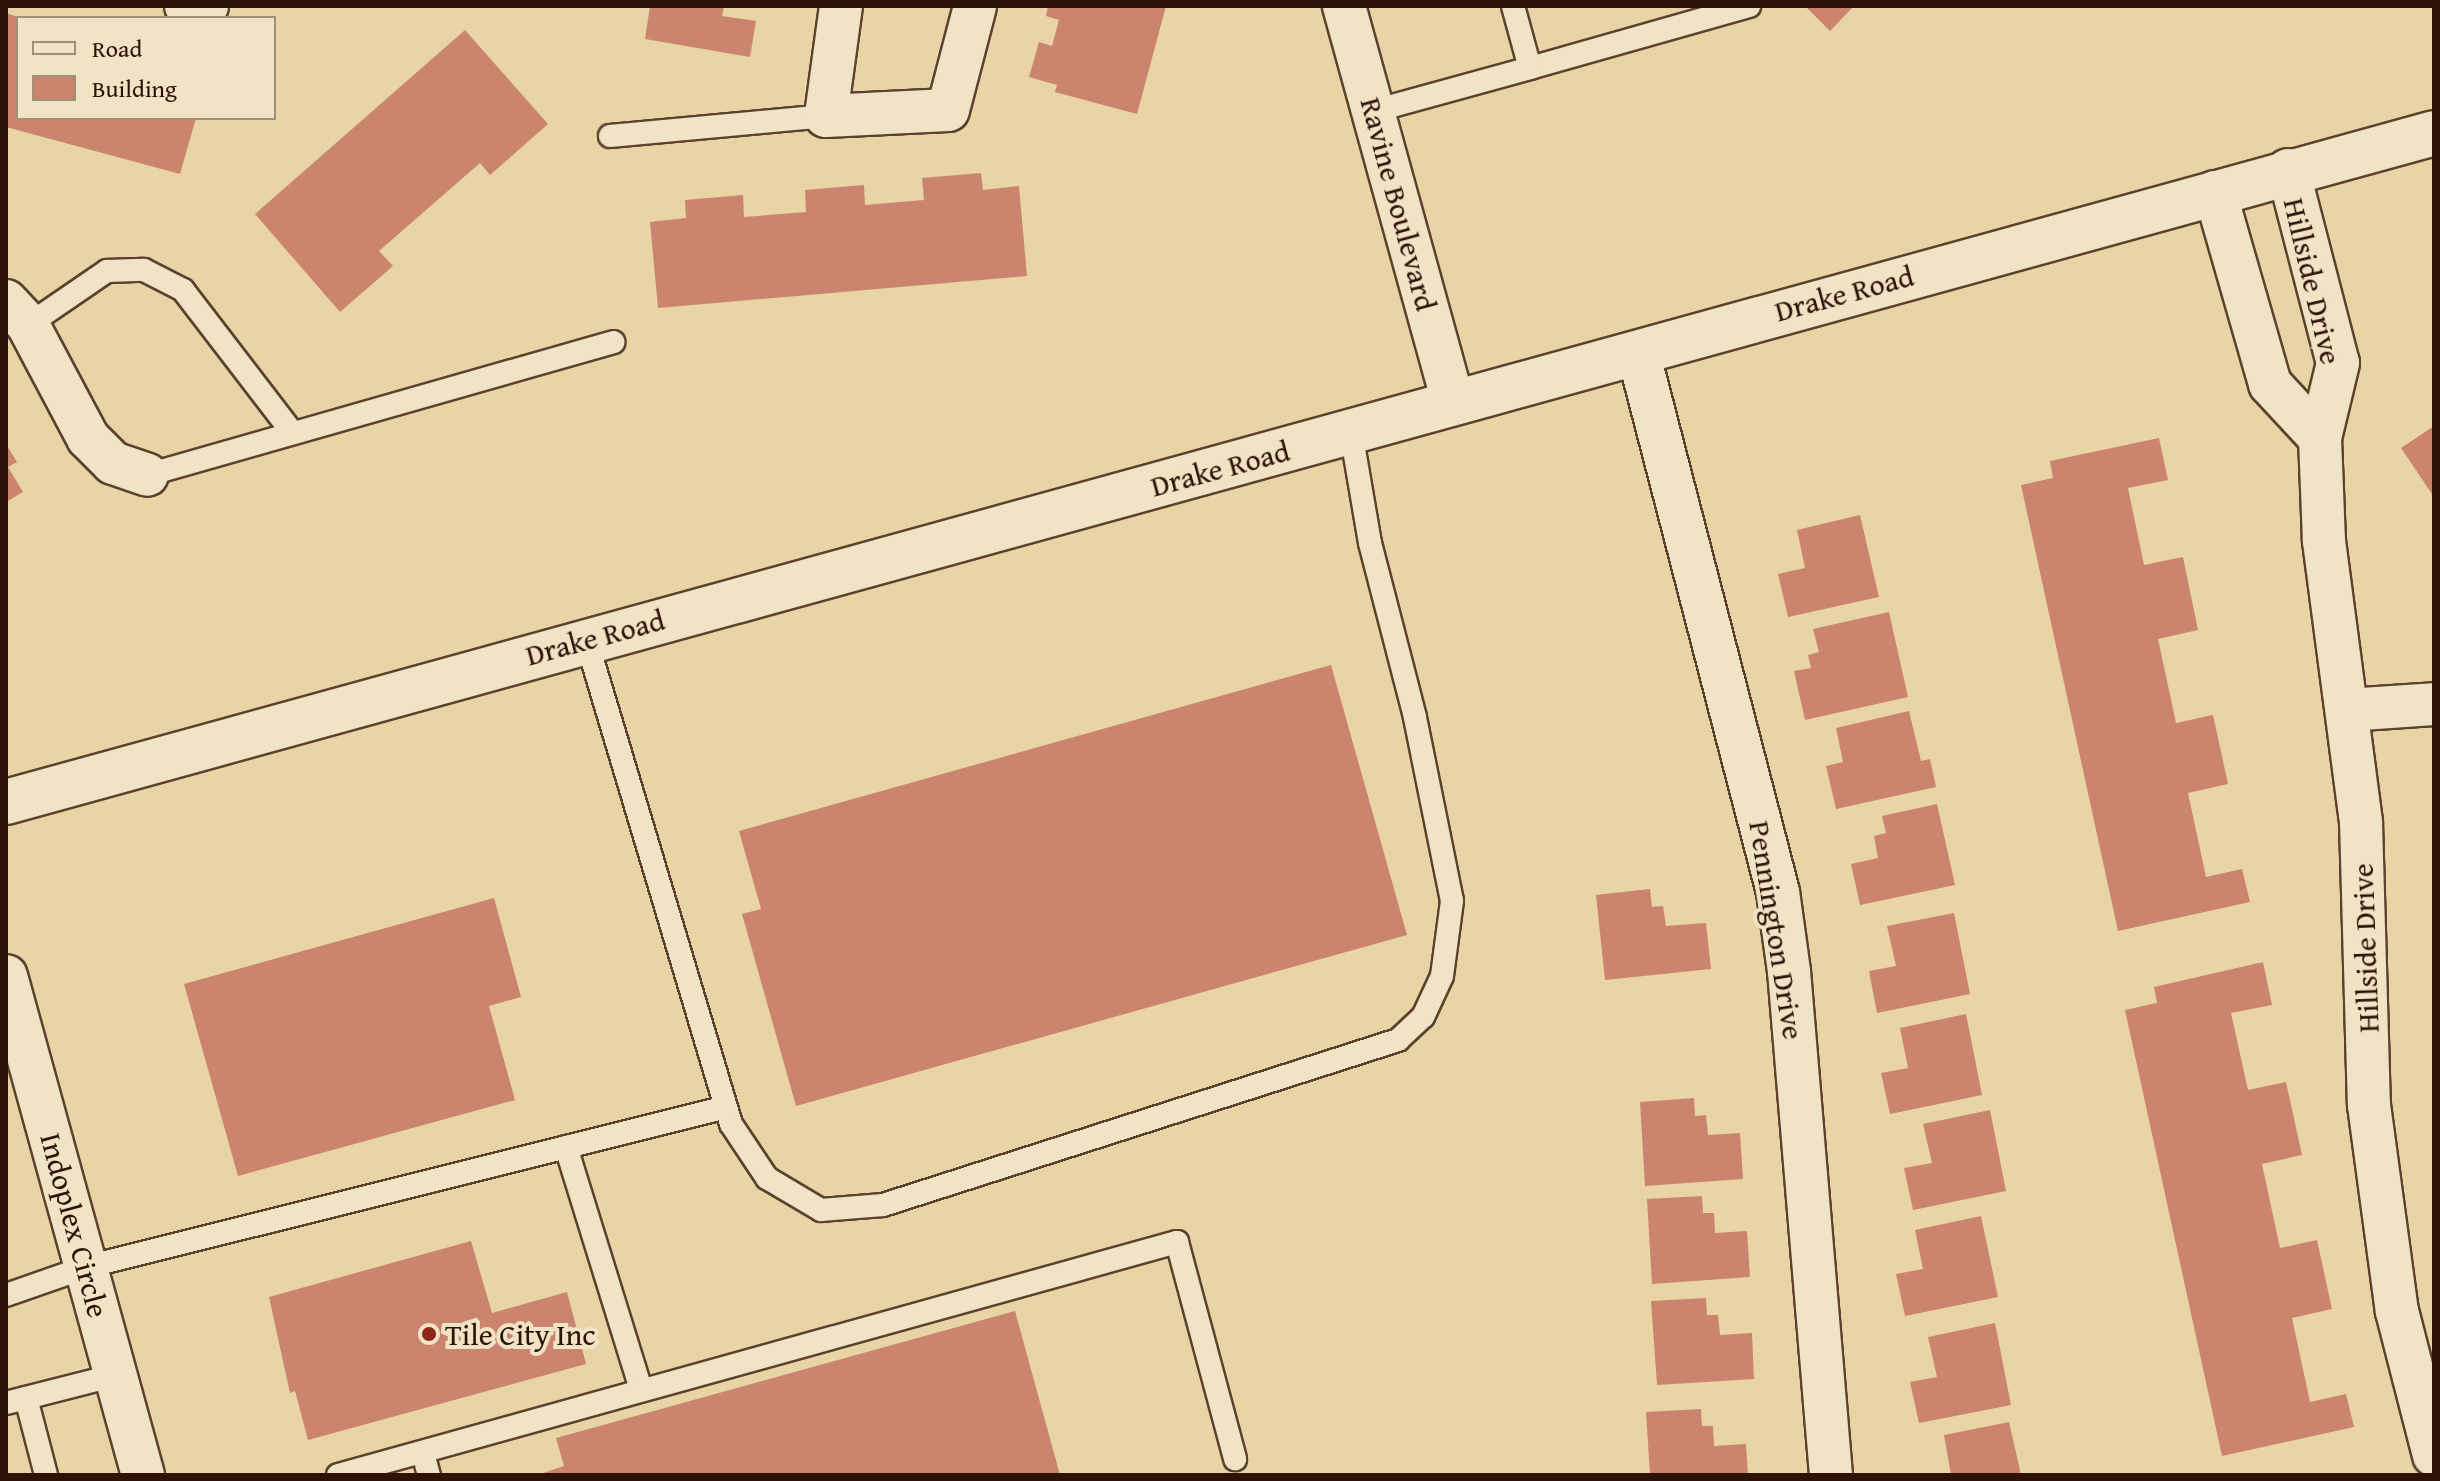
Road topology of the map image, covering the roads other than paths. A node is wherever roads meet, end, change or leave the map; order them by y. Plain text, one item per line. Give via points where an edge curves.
1 (186, 6) edge
2 (207, 6) edge
3 (841, 6) edge
4 (975, 6) edge
5 (1344, 6) edge
6 (1513, 6) edge
7 (1749, 6) edge
8 (1530, 68) junction
9 (1374, 111) junction
10 (826, 116) junction
11 (2434, 133) edge
12 (610, 136) dead end
13 (2288, 170) junction
14 (2215, 192) junction
15 (17, 313) edge
16 (613, 342) dead end
17 (1638, 352) junction
18 (1453, 403) junction
19 (292, 432) junction
20 (1351, 432) junction
21 (2320, 438) junction
22 (147, 475) joint
23 (586, 639) junction
24 (2434, 704) edge
25 (2347, 710) junction
26 (6, 802) edge
27 (6, 976) edge
28 (723, 1108) junction
29 (566, 1147) junction
30 (86, 1267) junction
31 (6, 1295) edge
32 (116, 1375) junction
33 (641, 1389) junction
34 (16, 1401) edge
35 (2434, 1455) edge
36 (1235, 1459) dead end
37 (426, 1464) edge
38 (46, 1475) edge
39 (143, 1475) edge
40 (338, 1475) edge
41 (1831, 1475) edge

1 - 2 street
3 - 10 street
4 - 10 street via 948,110
5 - 9 street, Ravine Boulevard
6 - 8 lane
7 - 8 lane
8 - 9 lane
9 - 18 street, Ravine Boulevard
10 - 12 lane
11 - 13 street, Drake Road
13 - 14 street, Drake Road
13 - 21 street, Hillside Drive via 2338,363
14 - 17 street, Drake Road
14 - 21 street, Hillside Drive via 2270,384
15 - 19 lane via 107,271 144,270 183,290
15 - 22 street via 88,438 113,463
16 - 19 lane
17 - 18 street, Drake Road
17 - 41 street, Pennington Drive via 1778,892
18 - 20 street, Drake Road
19 - 22 lane
20 - 23 street, Drake Road
20 - 28 lane via 1370,543 1415,717 1452,901 1442,976 1423,1017 1398,1040 883,1205 821,1210 767,1178
21 - 25 street, Hillside Drive via 2332,632
23 - 26 street, Drake Road
23 - 28 lane
24 - 25 street
25 - 35 street, Hillside Drive via 2361,822 2369,1105 2378,1199 2397,1311
27 - 30 street, Indoplex Circle
28 - 29 lane
29 - 30 lane
29 - 33 lane
30 - 31 lane
30 - 32 street, Indoplex Circle
32 - 34 lane
32 - 39 street, Indoplex Circle
33 - 36 lane via 1177,1242
33 - 37 lane
34 - 38 lane
37 - 40 lane

